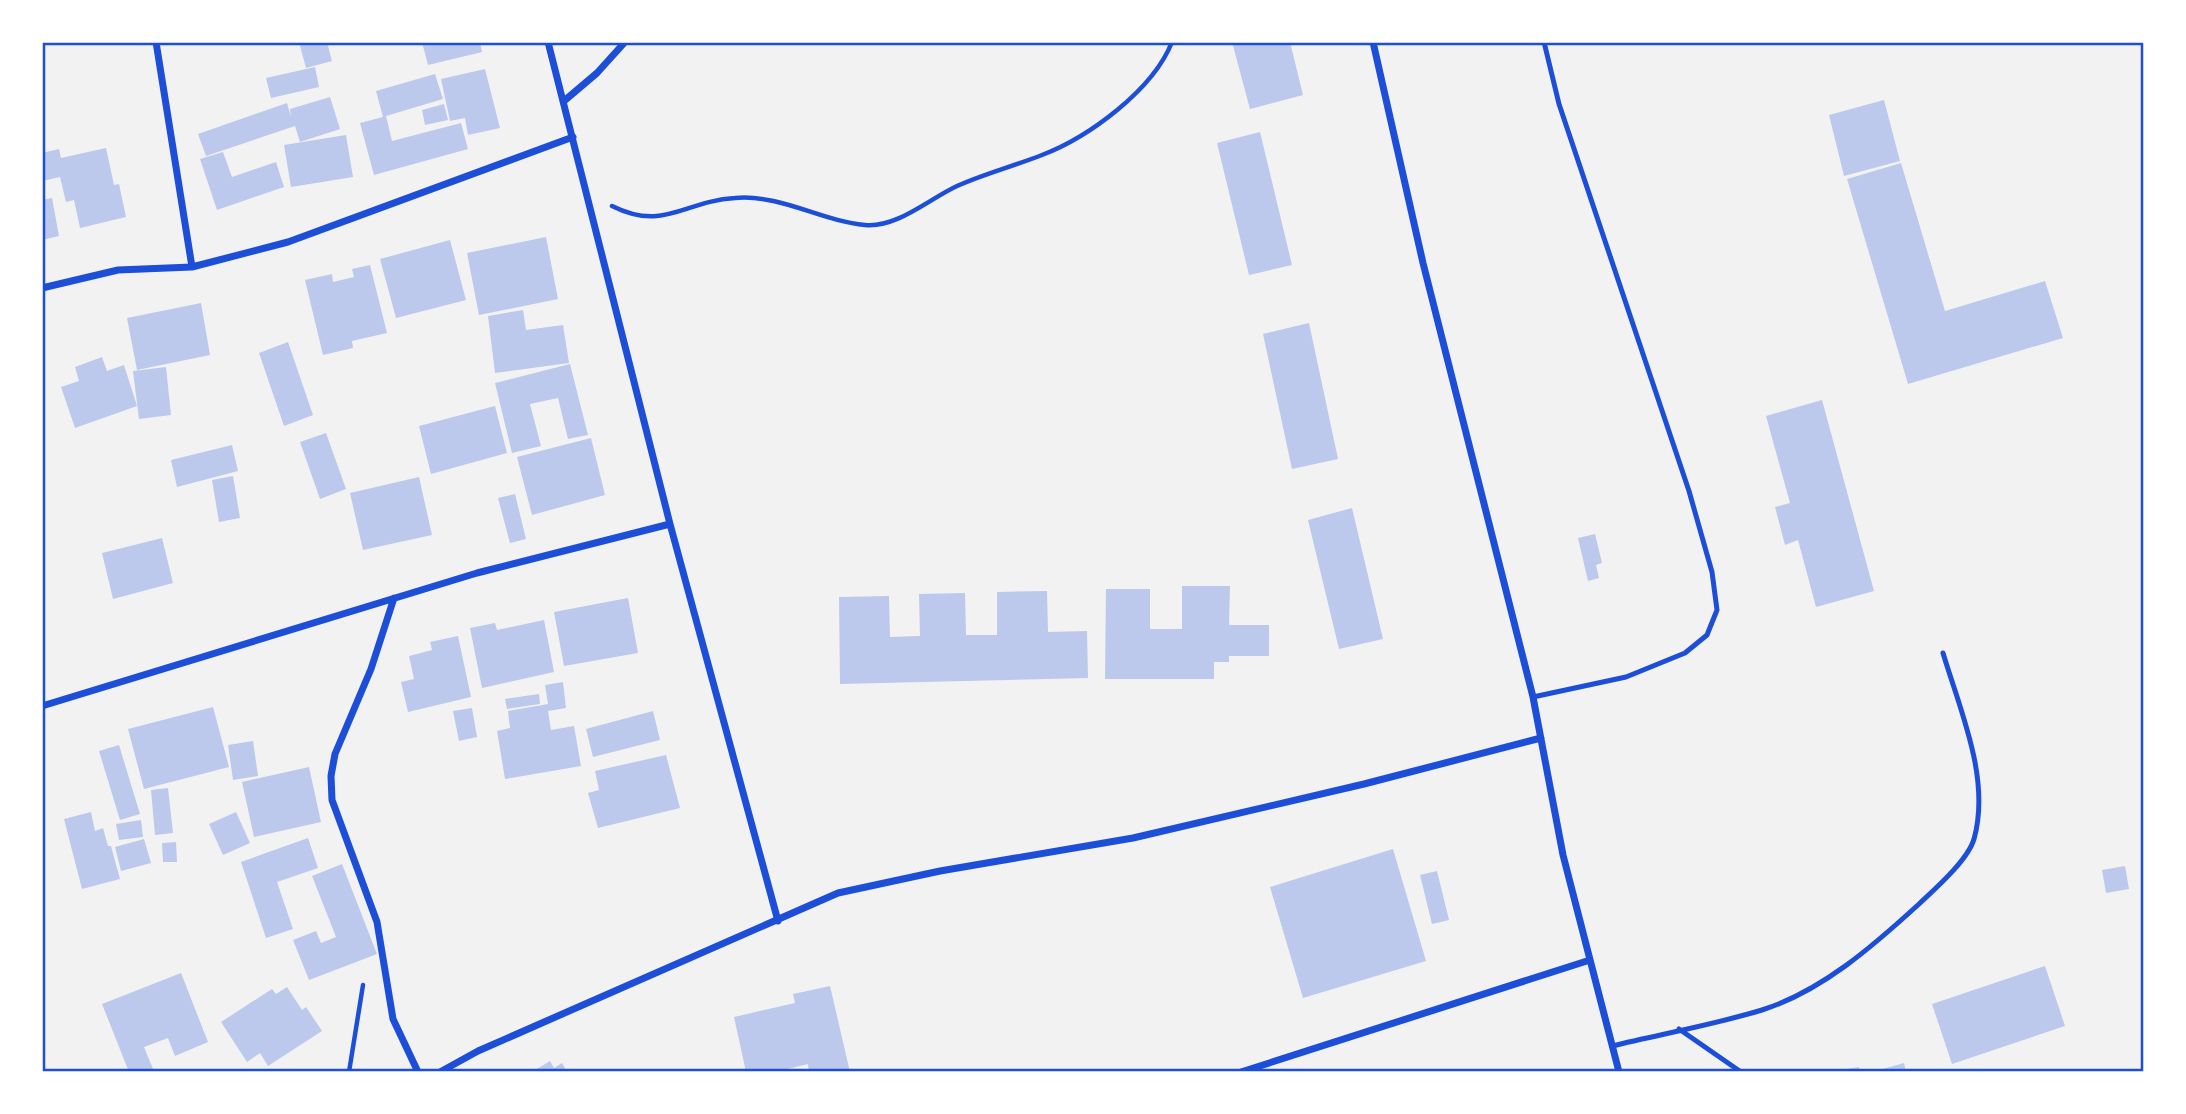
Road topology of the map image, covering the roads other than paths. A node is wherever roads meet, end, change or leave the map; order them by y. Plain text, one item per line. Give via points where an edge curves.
1 (156, 42) edge
2 (548, 42) edge
3 (625, 42) edge
4 (1373, 42) edge
5 (1544, 42) edge
6 (564, 101) junction
7 (573, 137) junction
8 (192, 267) junction
9 (42, 288) edge
10 (670, 524) junction
11 (394, 598) junction
12 (1943, 653) dead end
13 (1532, 697) junction
14 (42, 706) edge
15 (1541, 738) junction
16 (778, 921) junction
17 (1590, 960) junction
18 (1679, 1029) junction
19 (1612, 1046) junction
20 (418, 1072) edge
21 (440, 1072) edge
22 (1241, 1072) edge
23 (1619, 1072) edge
24 (1741, 1072) edge

1 - 8 street
2 - 6 street
3 - 6 street
4 - 13 street via 1423,263
5 - 13 lane via 1559,104 1689,491 1712,572 1717,610 1707,635 1685,653 1626,677
6 - 7 street
7 - 8 street via 288,242
7 - 10 street
8 - 9 street via 118,270
10 - 11 street
10 - 16 street
11 - 14 street
11 - 20 street via 371,669 335,754 332,800 371,905 393,1019
12 - 18 lane via 1970,743 1979,792 1974,841 1945,879 1884,936 1821,983 1763,1010
13 - 15 street
15 - 16 street via 1133,838 940,870 838,893
15 - 17 street via 1563,855
16 - 21 street via 478,1051
17 - 19 street
17 - 22 street
18 - 19 lane
18 - 24 lane
19 - 23 street

